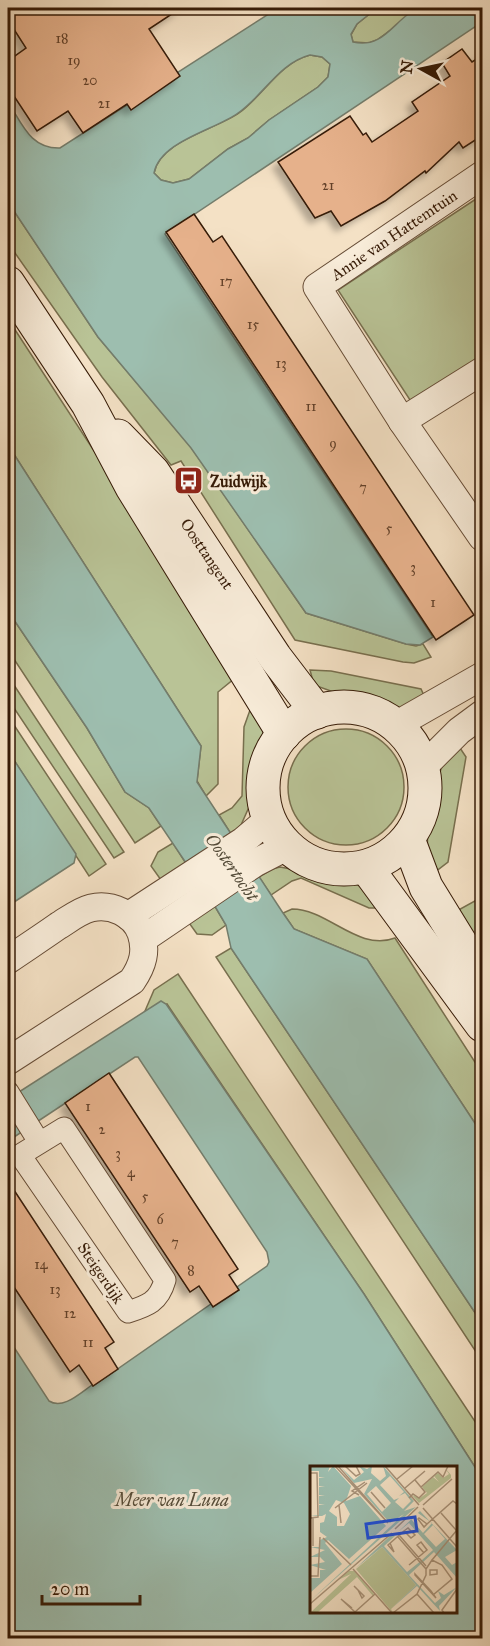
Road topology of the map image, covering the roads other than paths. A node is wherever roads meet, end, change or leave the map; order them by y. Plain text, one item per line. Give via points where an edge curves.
1 (483, 175) edge
2 (8, 283) edge
3 (483, 371) edge
4 (88, 404) junction
5 (402, 421) junction
6 (483, 537) edge
7 (483, 676) edge
8 (317, 712) junction
9 (483, 714) edge
10 (396, 725) junction
11 (284, 734) junction
12 (423, 767) junction
13 (270, 819) junction
14 (408, 839) junction
15 (288, 846) junction
16 (249, 852) junction
17 (366, 867) junction
18 (196, 887) junction
19 (128, 916) junction
20 (143, 939) junction
21 (8, 960) edge
22 (483, 978) edge
23 (483, 1025) edge
24 (8, 1061) edge
25 (8, 1092) edge
26 (39, 1142) junction

1 - 5 street, Annie van Hattemtuin via 317,287
2 - 4 main road, Oosttangent
3 - 5 street
4 - 8 main road, Oosttangent via 153,472 275,657
4 - 11 main road, Oosttangent via 132,487
5 - 6 street, Annie van Hattemtuin
7 - 10 street
8 - 10 main road via 349,707 373,712
8 - 11 main road
9 - 12 street via 459,731
10 - 12 main road via 412,744
11 - 13 main road via 268,759 263,784
12 - 14 main road via 426,792 421,817
13 - 15 main road
13 - 16 street
14 - 17 main road via 390,856
14 - 22 main road via 426,886
15 - 16 street
15 - 17 main road via 316,865 341,870
16 - 18 street
17 - 23 main road
18 - 19 street
18 - 20 street
19 - 20 street
19 - 21 street via 105,906 90,908
20 - 24 street via 144,956 132,981
25 - 26 street
26 - 26 street, Steigerdijk via 64,1128 165,1280 162,1292 148,1306 128,1312 20,1155

